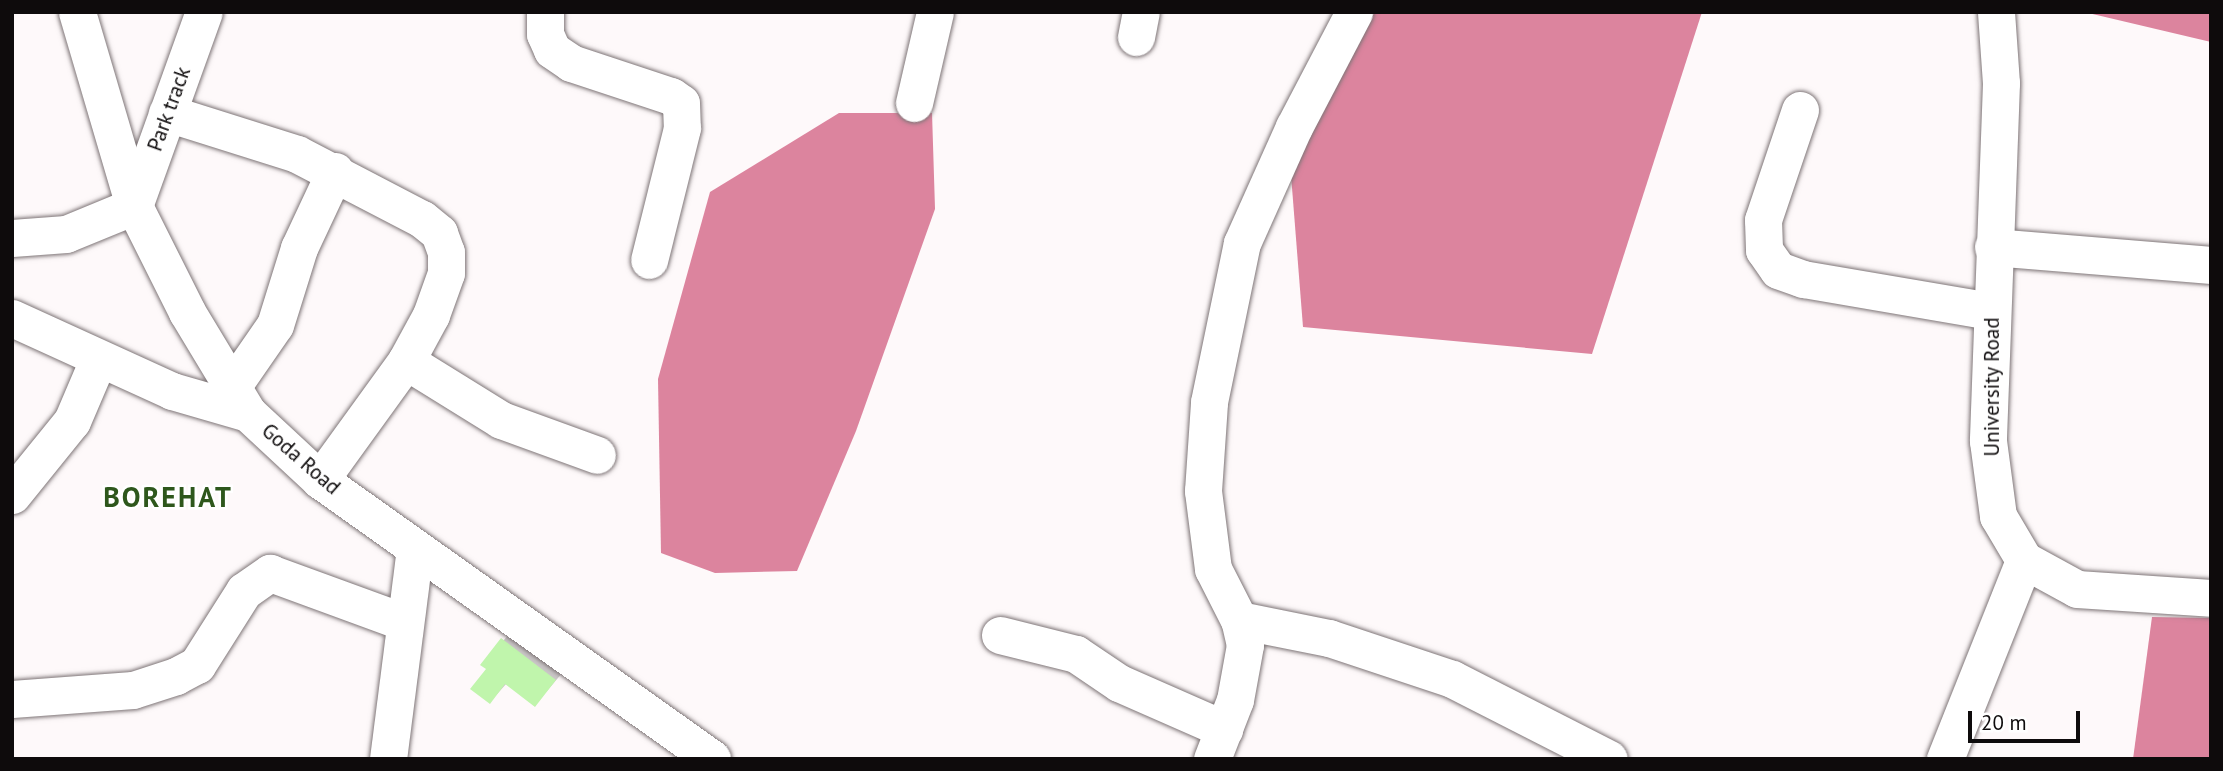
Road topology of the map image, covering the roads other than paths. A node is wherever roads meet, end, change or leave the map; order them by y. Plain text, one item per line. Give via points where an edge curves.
1 (77, 12) edge
2 (204, 12) edge
3 (545, 12) edge
4 (935, 12) edge
5 (1354, 12) edge
6 (1996, 12) edge
7 (914, 103) dead end
8 (1800, 110) dead end
9 (167, 113) junction
10 (335, 171) junction
11 (134, 206) junction
12 (12, 237) edge
13 (1993, 247) junction
14 (649, 260) dead end
15 (2211, 265) edge
16 (1992, 311) junction
17 (12, 318) edge
18 (98, 360) junction
19 (406, 361) junction
20 (240, 400) junction
21 (597, 455) dead end
22 (320, 480) junction
23 (12, 495) edge
24 (415, 549) junction
25 (2024, 560) junction
26 (2211, 598) edge
27 (1240, 620) junction
28 (404, 622) junction
29 (1000, 635) dead end
30 (12, 699) edge
31 (1218, 744) edge
32 (387, 759) edge
33 (712, 759) edge
34 (1609, 759) edge
35 (1945, 759) edge

1 - 11 street, Goda Road
2 - 9 street, Park track
3 - 14 street via 545,34 552,50 571,63 681,103 682,128
4 - 7 street
5 - 27 street via 1294,127 1242,243 1209,402 1203,491 1213,569
6 - 13 street, University Road via 2001,83
8 - 16 street via 1763,220 1764,250 1778,270 1803,279
9 - 10 street
9 - 11 street, Park track
10 - 19 street via 439,233 446,252 446,273 431,315
10 - 20 street via 299,248 275,325
11 - 12 street via 66,234
11 - 20 street, Goda Road via 187,312
13 - 15 street
13 - 16 street, University Road
16 - 25 street, University Road via 1988,441 1998,516
17 - 18 street
18 - 20 street via 173,391
18 - 23 street via 72,421
19 - 21 street via 501,420
19 - 22 street
20 - 22 street, Goda Road
22 - 24 street, Goda Road
24 - 28 street
24 - 33 street, Goda Road
25 - 26 street via 2077,589
25 - 35 street
27 - 31 street via 1245,645 1242,673
27 - 34 street via 1329,638 1452,679
28 - 30 street via 270,572 244,591 197,665 176,676 133,690
28 - 32 street
29 - 31 street via 1076,654

